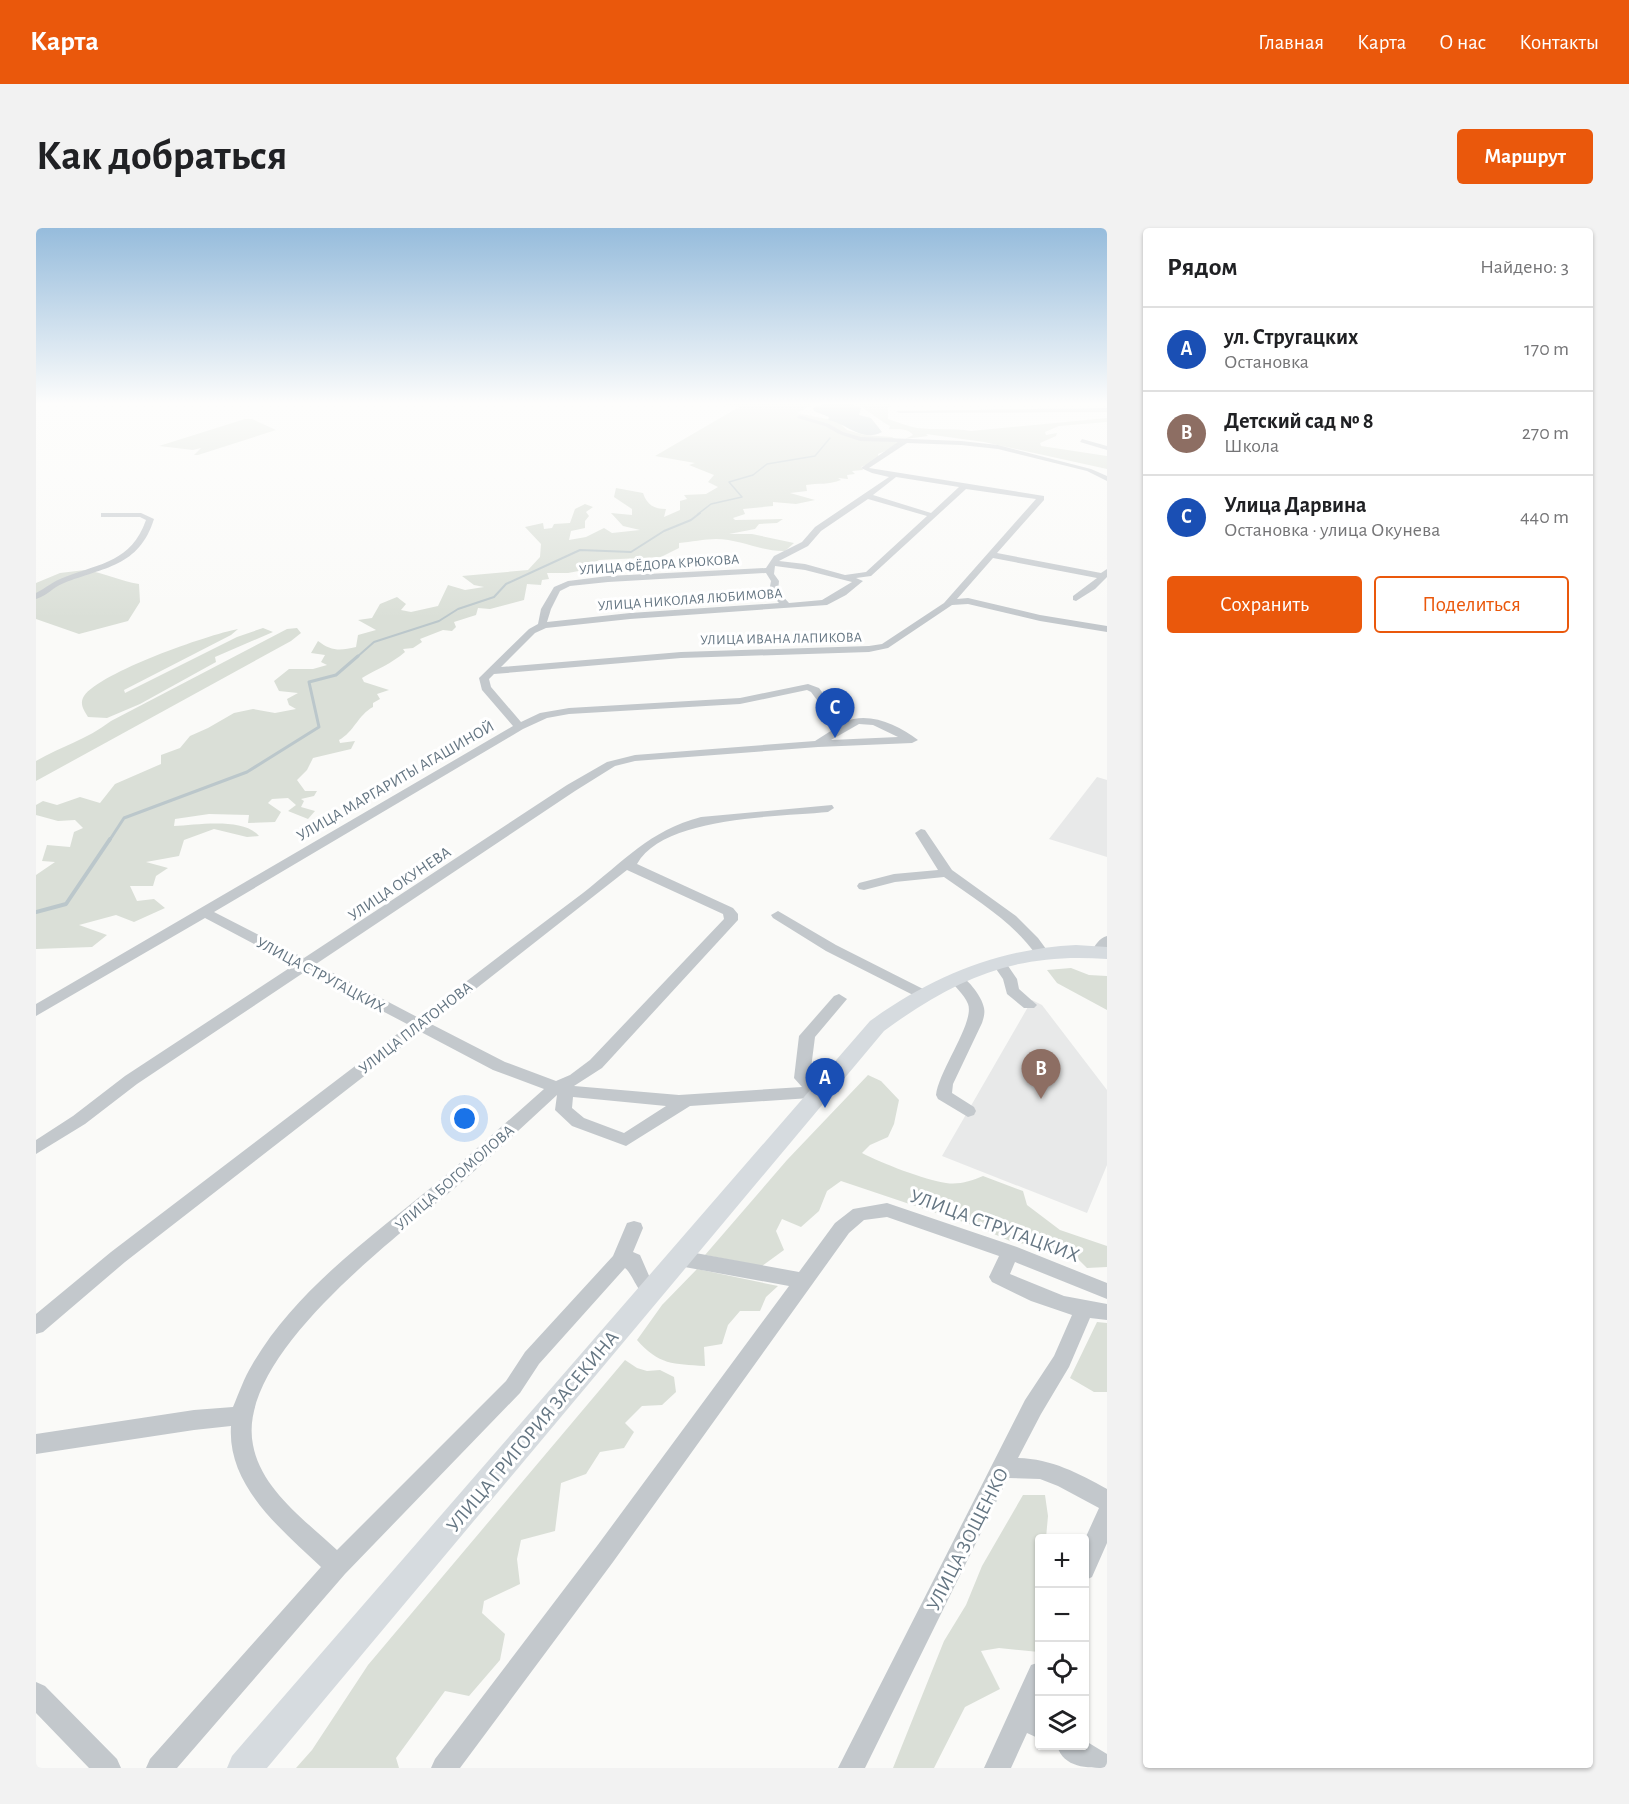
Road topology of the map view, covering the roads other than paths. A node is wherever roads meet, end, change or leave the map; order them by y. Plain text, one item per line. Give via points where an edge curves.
1 (888, 474) edge
2 (893, 475) junction
3 (966, 485) junction
4 (867, 496) junction
5 (104, 514) dead end
6 (931, 515) junction
7 (992, 555) junction
8 (771, 567) junction
9 (1105, 574) edge
10 (843, 576) junction
11 (957, 594) junction
12 (36, 597) edge
13 (1076, 598) dead end
14 (968, 601) junction
15 (949, 602) junction
16 (786, 605) junction
17 (544, 626) junction
18 (1107, 629) edge
19 (493, 671) junction
20 (519, 727) junction
21 (843, 728) junction
22 (818, 744) junction
23 (828, 808) dead end
24 (921, 832) dead end
25 (636, 862) junction
26 (947, 873) junction
27 (864, 886) dead end
28 (206, 913) junction
29 (778, 915) dead end
30 (1104, 948) edge
31 (1041, 953) junction
32 (999, 963) junction
33 (305, 965) junction
34 (955, 978) junction
35 (922, 994) junction
36 (839, 999) dead end
37 (1029, 1005) dead end
38 (36, 1011) edge
39 (417, 1025) junction
40 (560, 1089) junction
41 (819, 1093) junction
42 (688, 1100) junction
43 (968, 1111) dead end
44 (36, 1148) edge
45 (634, 1228) dead end
46 (1010, 1252) junction
47 (679, 1258) junction
48 (620, 1260) junction
49 (805, 1281) junction
50 (653, 1289) junction
51 (1104, 1289) edge
52 (1096, 1311) edge
53 (36, 1326) edge
54 (240, 1416) junction
55 (36, 1444) edge
56 (1003, 1468) junction
57 (1107, 1501) edge
58 (1107, 1516) edge
59 (1089, 1557) edge
60 (337, 1566) junction
61 (36, 1695) edge
62 (1036, 1696) edge
63 (1031, 1720) edge
64 (1076, 1750) edge
65 (108, 1768) edge
66 (159, 1768) edge
67 (244, 1768) edge
68 (444, 1768) edge
69 (851, 1768) edge
70 (997, 1768) edge
71 (1105, 1768) edge

1 - 2 street
2 - 3 street
2 - 4 street, УЛИЦА ФЁДОРА КРЮКОВА
3 - 6 street
3 - 7 street, УЛИЦА ИВАНА ЛАПИКОВА via 1041,498
4 - 6 street
4 - 8 street, УЛИЦА ФЁДОРА КРЮКОВА via 818,529 805,544 777,558
5 - 12 street via 141,515 150,519 129,555 87,574 52,583
6 - 10 street via 868,574
7 - 9 street
7 - 11 street, УЛИЦА ИВАНА ЛАПИКОВА
8 - 10 street
8 - 16 street via 773,592
8 - 17 street, УЛИЦА ФЁДОРА КРЮКОВА via 568,584 557,590 544,612
9 - 13 street
10 - 16 street, УЛИЦА НИКОЛАЯ ЛЮБИМОВА via 859,581 824,603
11 - 14 street
11 - 15 street, УЛИЦА ИВАНА ЛАПИКОВА
14 - 15 street
14 - 18 street
15 - 19 street, УЛИЦА ИВАНА ЛАПИКОВА via 878,649 693,654
16 - 17 street, УЛИЦА НИКОЛАЯ ЛЮБИМОВА
17 - 19 street via 532,631
19 - 20 street via 484,678 486,688
20 - 21 street, УЛИЦА МАРГАРИТЫ АГАШИНОЙ via 555,713 740,700 807,687 815,690
20 - 28 street, УЛИЦА МАРГАРИТЫ АГАШИНОЙ
21 - 22 street
21 - 22 street, УЛИЦА ОКУНЕВА via 855,720 870,720 912,740
22 - 33 street, УЛИЦА ОКУНЕВА via 659,755 611,764
23 - 25 street, УЛИЦА ПЛАТОНОВА via 701,821 656,840
24 - 26 street
25 - 39 street, УЛИЦА ПЛАТОНОВА via 605,881
25 - 40 street, УЛИЦА БОГОМОЛОВА via 669,886 728,911 731,920 596,1064
26 - 27 street via 894,878
26 - 31 street via 1014,922 1032,938
28 - 33 street, УЛИЦА СТРУГАЦКИХ
28 - 38 street, УЛИЦА МАРГАРИТЫ АГАШИНОЙ
29 - 35 street via 831,948
30 - 31 main road, УЛИЦА ГРИГОРИЯ ЗАСЕКИНА
31 - 32 main road, УЛИЦА ГРИГОРИЯ ЗАСЕКИНА
32 - 34 main road, УЛИЦА ГРИГОРИЯ ЗАСЕКИНА
32 - 37 street via 1010,979 1012,991
33 - 39 street, УЛИЦА СТРУГАЦКИХ
33 - 44 street, УЛИЦА ОКУНЕВА
34 - 35 main road, УЛИЦА ГРИГОРИЯ ЗАСЕКИНА
34 - 43 street via 976,1005 978,1016 950,1067 943,1084 944,1095
35 - 41 main road, УЛИЦА ГРИГОРИЯ ЗАСЕКИНА via 877,1026
36 - 41 street via 807,1036 802,1078
39 - 40 street, УЛИЦА СТРУГАЦКИХ via 499,1066
39 - 53 street, УЛИЦА ПЛАТОНОВА via 118,1257
40 - 42 street, УЛИЦА СТРУГАЦКИХ
40 - 42 street via 563,1110 578,1122 626,1140
40 - 54 street, УЛИЦА БОГОМОЛОВА via 338,1278 275,1346 258,1372
41 - 42 street, УЛИЦА СТРУГАЦКИХ
41 - 47 main road, УЛИЦА ГРИГОРИЯ ЗАСЕКИНА
45 - 48 street
46 - 49 street, УЛИЦА СТРУГАЦКИХ via 887,1210 859,1214 842,1228
46 - 51 street, УЛИЦА СТРУГАЦКИХ
46 - 52 street via 999,1277 1053,1303
47 - 49 street
47 - 50 main road, УЛИЦА ГРИГОРИЯ ЗАСЕКИНА
48 - 50 street via 633,1260 643,1283
48 - 60 street via 532,1358 513,1387
49 - 68 street
50 - 67 main road, УЛИЦА ГРИГОРИЯ ЗАСЕКИНА
52 - 56 street, УЛИЦА ЗОЩЕНКО via 1034,1407
54 - 55 street
54 - 60 street, УЛИЦА БОГОМОЛОВА via 241,1443 258,1488
56 - 57 street via 1040,1469
56 - 69 street, УЛИЦА ЗОЩЕНКО
58 - 59 street
60 - 66 street
61 - 65 street
62 - 63 street
63 - 70 street
64 - 71 street

